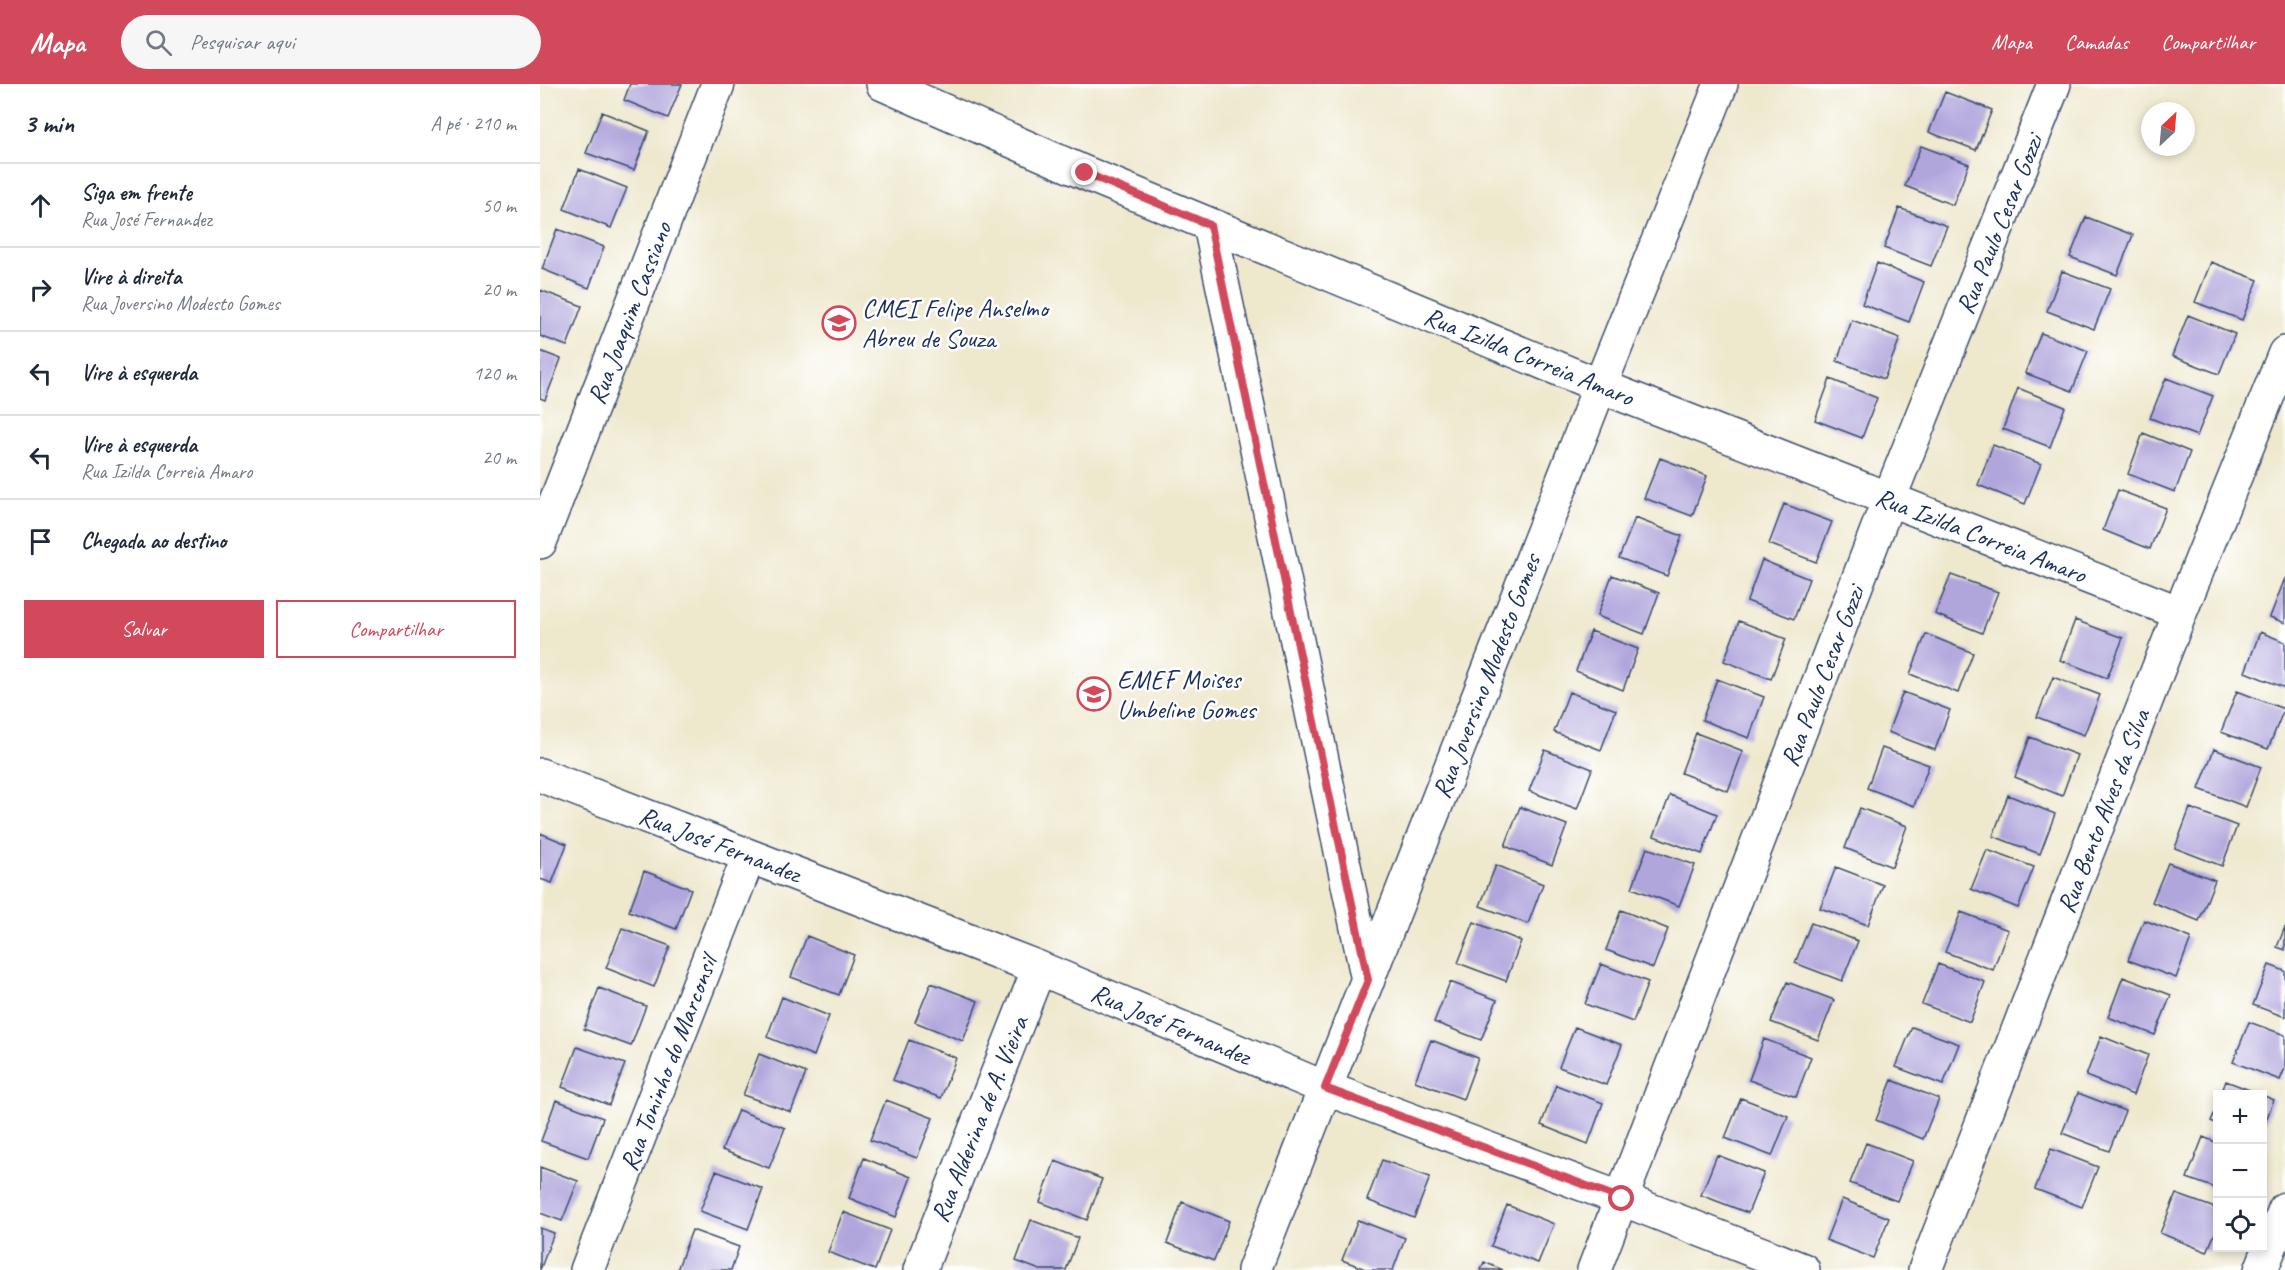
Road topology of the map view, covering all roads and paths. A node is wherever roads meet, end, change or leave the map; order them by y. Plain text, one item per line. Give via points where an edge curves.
1 (718, 84) edge
2 (883, 84) edge
3 (1721, 84) edge
4 (2054, 84) edge
5 (1210, 225) junction
6 (2285, 353) edge
7 (1600, 386) junction
8 (1889, 499) junction
9 (540, 542) edge
10 (2180, 613) junction
11 (540, 775) edge
12 (749, 856) junction
13 (1039, 968) junction
14 (1368, 980) junction
15 (1325, 1088) junction
16 (1622, 1199) junction
17 (2285, 1209) edge
18 (587, 1270) edge
19 (920, 1270) edge
20 (1254, 1270) edge
21 (1594, 1270) edge
22 (1803, 1270) edge
23 (1925, 1270) edge
24 (2261, 1270) edge

1 - 9 street, Rua Joaquim Cassiano
2 - 5 street, Rua Izilda Correia Amaro
3 - 7 street, Rua Joversino Modesto Gomes
4 - 8 street, Rua Paulo Cesar Gozzi
5 - 7 street, Rua Izilda Correia Amaro
5 - 14 street
6 - 10 street, Rua Bento Alves da Silva
7 - 8 street, Rua Izilda Correia Amaro
7 - 14 street, Rua Joversino Modesto Gomes
8 - 10 street, Rua Izilda Correia Amaro
8 - 16 street, Rua Paulo Cesar Gozzi
10 - 23 street, Rua Bento Alves da Silva
11 - 12 street, Rua José Fernandez
12 - 13 street, Rua José Fernandez
12 - 18 street, Rua Toninho do Marconsil
13 - 15 street, Rua José Fernandez
13 - 19 street, Rua Alderina de A. Vieira
14 - 15 street, Rua Joversino Modesto Gomes
15 - 16 street, Rua José Fernandez
15 - 20 street, Rua Joversino Modesto Gomes
16 - 21 street, Rua Paulo Cesar Gozzi
16 - 22 street, Rua José Fernandez
17 - 24 street

